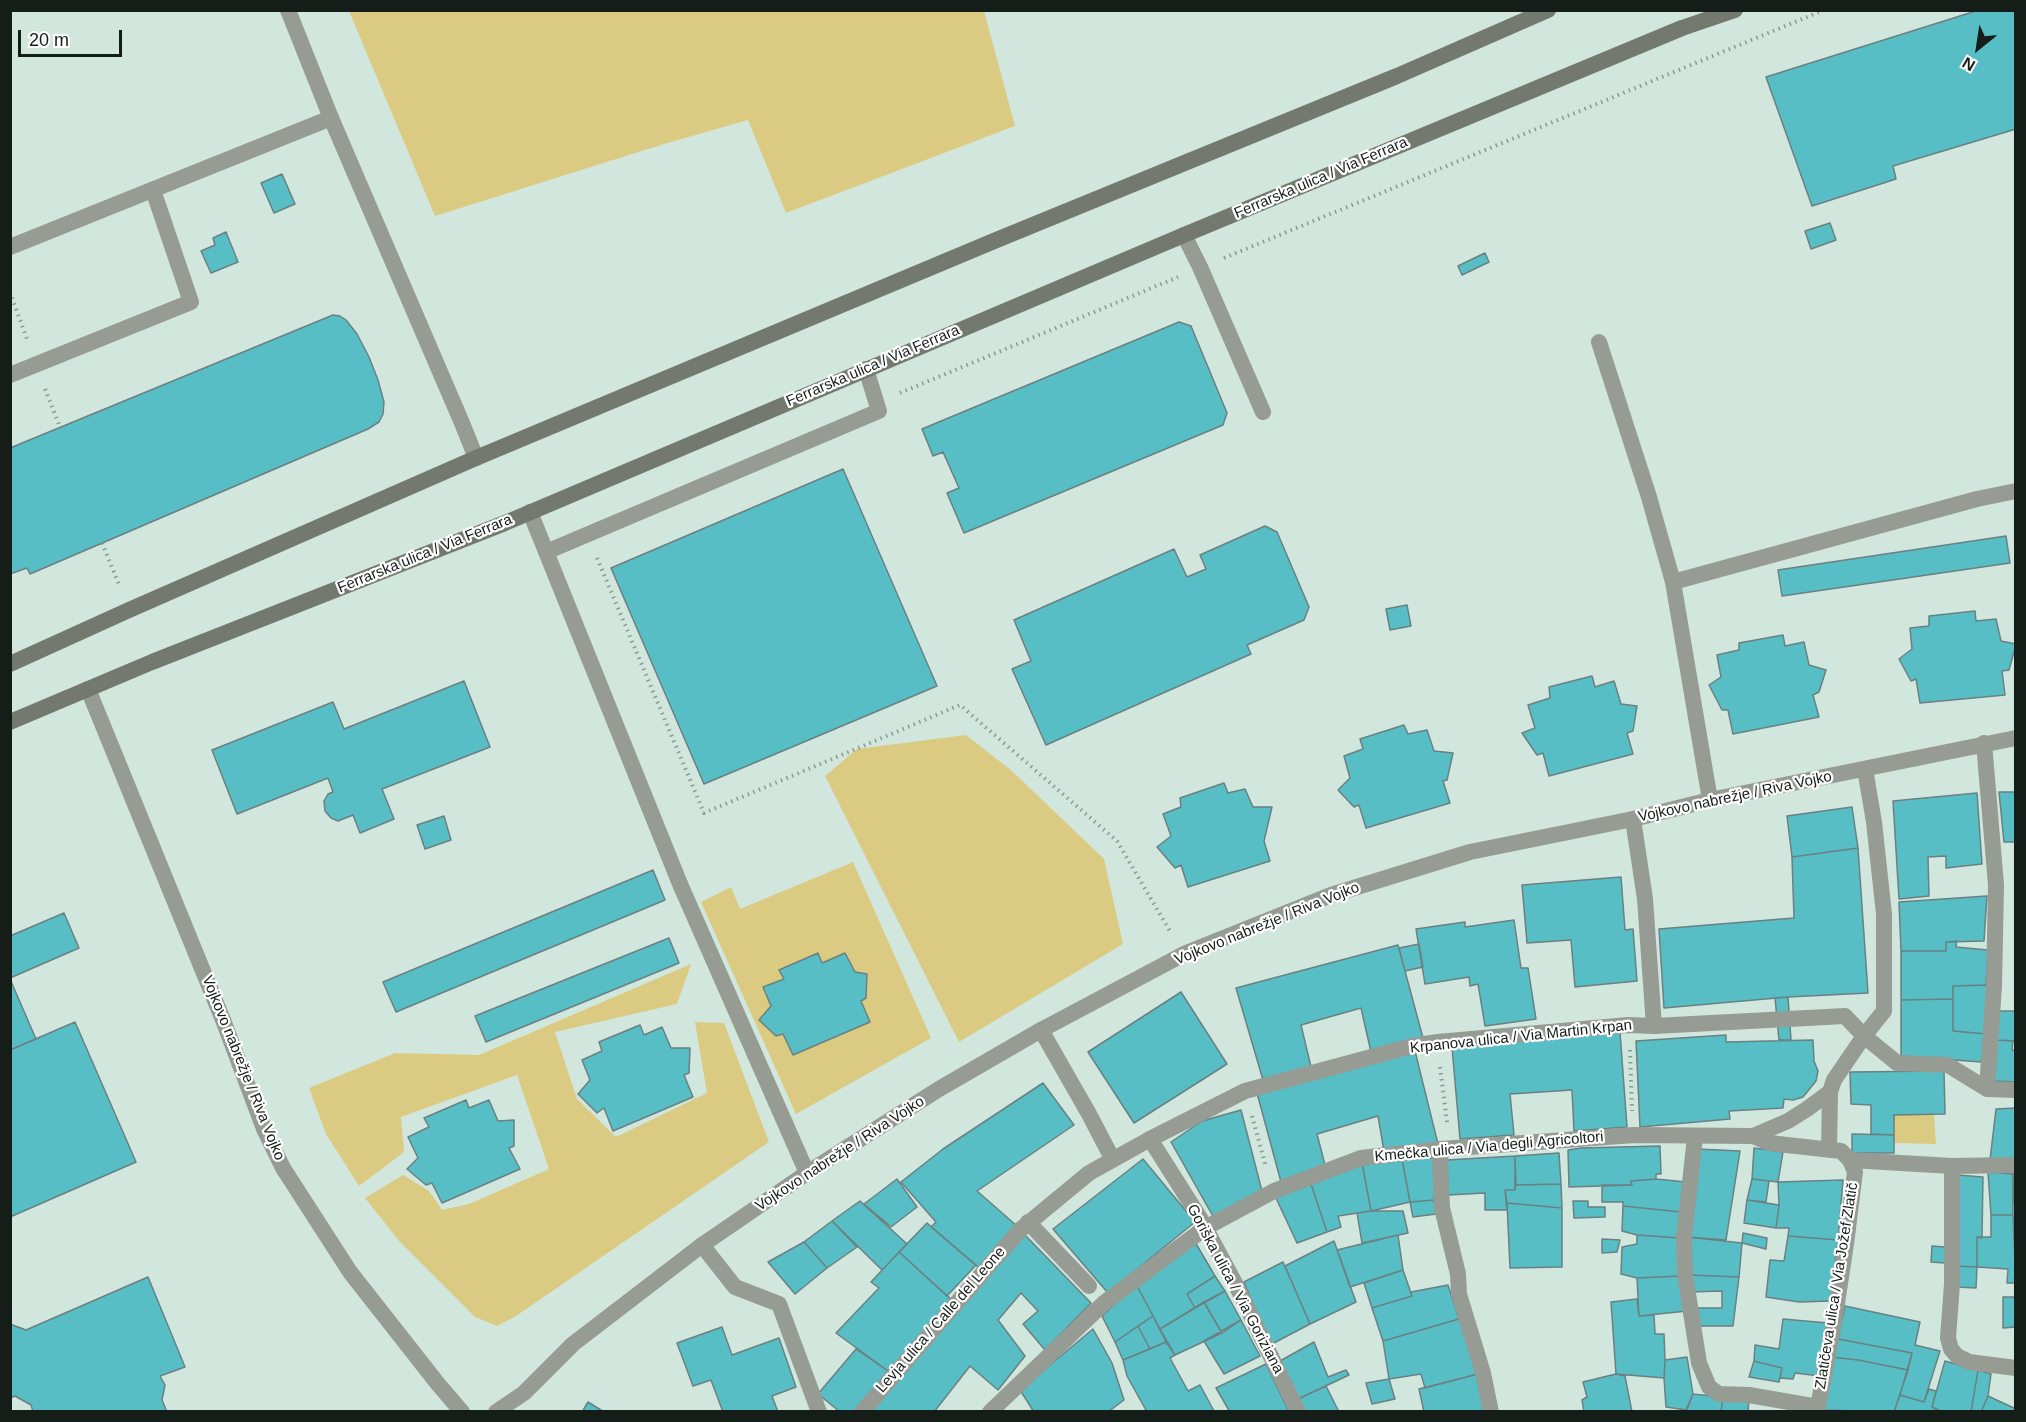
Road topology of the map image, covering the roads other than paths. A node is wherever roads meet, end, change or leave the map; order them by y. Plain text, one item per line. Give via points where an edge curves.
1 (288, 10) edge
2 (1548, 10) edge
3 (1735, 10) edge
4 (331, 118) junction
5 (153, 190) junction
6 (1184, 235) junction
7 (10, 247) edge
8 (1599, 342) dead end
9 (866, 369) junction
10 (10, 375) edge
11 (1263, 412) dead end
12 (476, 458) junction
13 (2016, 491) edge
14 (530, 512) junction
15 (546, 552) junction
16 (1673, 582) junction
17 (10, 664) edge
18 (88, 689) junction
19 (10, 722) edge
20 (2016, 738) edge
21 (1984, 743) junction
22 (1865, 769) junction
23 (1710, 800) junction
24 (1633, 819) junction
25 (1654, 1026) junction
26 (1041, 1030) junction
27 (1864, 1036) junction
28 (1987, 1089) junction
29 (2016, 1090) edge
30 (1830, 1092) junction
31 (1753, 1136) junction
32 (1695, 1137) junction
33 (1150, 1139) junction
34 (1441, 1149) junction
35 (1829, 1150) junction
36 (1113, 1160) junction
37 (1850, 1160) junction
38 (2016, 1165) edge
39 (1953, 1166) junction
40 (807, 1173) junction
41 (1024, 1226) junction
42 (1205, 1228) junction
43 (702, 1245) junction
44 (1089, 1286) dead end
45 (2016, 1368) edge
46 (1817, 1409) edge
47 (462, 1412) edge
48 (496, 1412) edge
49 (819, 1412) edge
50 (862, 1412) edge
51 (990, 1412) edge
52 (1298, 1412) edge
53 (1491, 1412) edge

1 - 4 street
2 - 12 main road
3 - 6 main road, Ferrarska ulica / Via Ferrara
4 - 5 street
4 - 12 street
5 - 7 street
5 - 10 street via 191,302
6 - 9 main road, Ferrarska ulica / Via Ferrara
6 - 11 street
8 - 16 street
9 - 14 main road, Ferrarska ulica / Via Ferrara
9 - 15 street via 879,411
12 - 17 main road
13 - 16 street
14 - 15 street
14 - 18 main road, Ferrarska ulica / Via Ferrara
15 - 40 street via 680,885
16 - 23 street
18 - 19 main road, Ferrarska ulica / Via Ferrara
18 - 47 street, Vojkovo nabrežje / Riva Vojko via 283,1168 350,1272
20 - 21 street, Vojkovo nabrežje / Riva Vojko
21 - 22 street, Vojkovo nabrežje / Riva Vojko
21 - 28 street via 1996,885
22 - 23 street, Vojkovo nabrežje / Riva Vojko
22 - 27 street, Kmečka ulica / Via degli Agricoltori via 1884,914 1884,1011
23 - 24 street, Vojkovo nabrežje / Riva Vojko
24 - 25 street via 1645,899
24 - 26 street, Vojkovo nabrežje / Riva Vojko via 1470,852 1331,895 1184,954
25 - 27 street, Krpanova ulica / Via Martin Krpan via 1845,1016
25 - 33 street, Krpanova ulica / Via Martin Krpan via 1628,1025 1412,1046 1245,1091
26 - 36 street
26 - 40 street, Vojkovo nabrežje / Riva Vojko
27 - 28 street, Krpanova ulica / Via Martin Krpan via 1897,1063 1948,1065
27 - 30 street, Kmečka ulica / Via degli Agricoltori
28 - 29 street
30 - 31 street, Kmečka ulica / Via degli Agricoltori via 1788,1120
30 - 35 street, Kmečka ulica / Via degli Agricoltori
31 - 32 street, Kmečka ulica / Via degli Agricoltori
31 - 35 street, Kmečka ulica / Via degli Agricoltori via 1769,1143
32 - 34 street, Kmečka ulica / Via degli Agricoltori via 1634,1135
32 - 46 street via 1684,1237 1685,1275 1699,1364 1709,1387 1719,1394 1749,1395
33 - 36 street, Krpanova ulica / Via Martin Krpan
33 - 42 street, Goriška ulica / Via Goriziana
34 - 42 street, Kmečka ulica / Via degli Agricoltori via 1361,1158 1274,1191
34 - 53 street via 1442,1208 1459,1294
35 - 37 street, Kmečka ulica / Via degli Agricoltori via 1842,1151
36 - 41 street, Levja ulica / Calle del Leone via 1089,1173
37 - 39 street
37 - 46 street, Zlatičeva ulica / Via Jožef Zlatič via 1855,1172 1846,1244
38 - 39 street
39 - 45 street via 1948,1338 1951,1349 1969,1362
40 - 43 street, Vojkovo nabrežje / Riva Vojko
41 - 44 street
41 - 50 street, Levja ulica / Calle del Leone
42 - 51 street, Kmečka ulica / Via degli Agricoltori via 1104,1303
42 - 52 street, Goriška ulica / Via Goriziana
43 - 48 street, Vojkovo nabrežje / Riva Vojko via 573,1344 524,1393
43 - 49 street via 735,1287 779,1304

